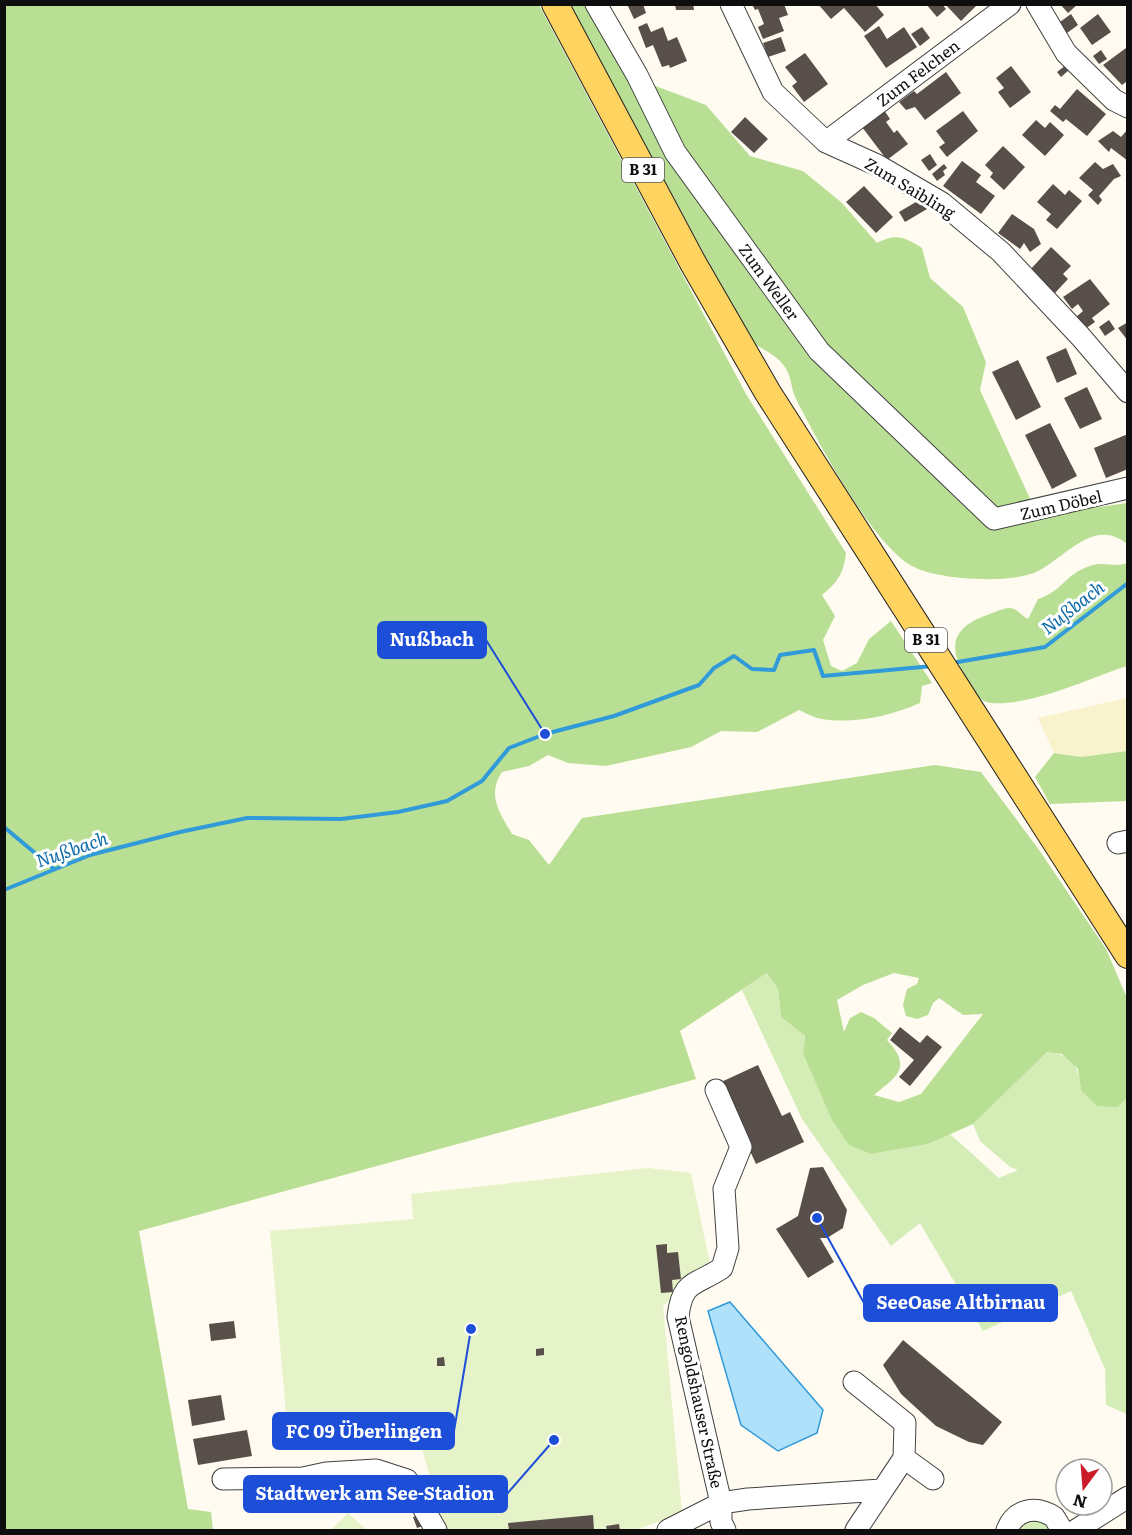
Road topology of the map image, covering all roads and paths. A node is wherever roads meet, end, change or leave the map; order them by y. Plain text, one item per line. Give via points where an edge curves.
1 (555, 4) edge
2 (596, 4) edge
3 (731, 4) edge
4 (1010, 4) edge
5 (1037, 4) edge
6 (1128, 107) edge
7 (826, 142) junction
8 (1128, 392) edge
9 (1128, 488) edge
10 (994, 519) joint
11 (1124, 950) edge
12 (716, 1090) dead end
13 (854, 1383) dead end
14 (904, 1458) junction
15 (223, 1479) dead end
16 (933, 1479) dead end
17 (881, 1491) junction
18 (1128, 1497) edge
19 (721, 1503) junction
20 (1114, 1506) edge
21 (1084, 1517) edge
22 (1098, 1517) edge
23 (1058, 1524) edge
24 (1004, 1528) edge
25 (436, 1530) edge
26 (668, 1530) edge
27 (725, 1530) edge
28 (856, 1530) edge
29 (1077, 1530) edge

1 - 11 main road, B 31 via 768,393
2 - 10 street, Zum Weller via 675,152 819,351
3 - 7 street, Zum Saibling via 773,92
4 - 7 street, Zum Felchen
5 - 6 street via 1066,53 1114,100
7 - 8 street, Zum Saibling via 877,165 942,203 1001,252
9 - 10 street, Zum Döbel
12 - 19 street, Rengoldshauser Straße via 741,1147 724,1189 728,1248 722,1268 690,1284 680,1300 678,1317
13 - 14 street via 905,1423
14 - 16 street
14 - 17 street
15 - 25 street via 303,1478 376,1470 406,1480
17 - 19 street
17 - 28 street
18 - 20 street
19 - 26 street
19 - 27 street, Rengoldshauser Straße via 720,1522
21 - 23 street
22 - 29 street
23 - 24 street via 1041,1510 1026,1511

